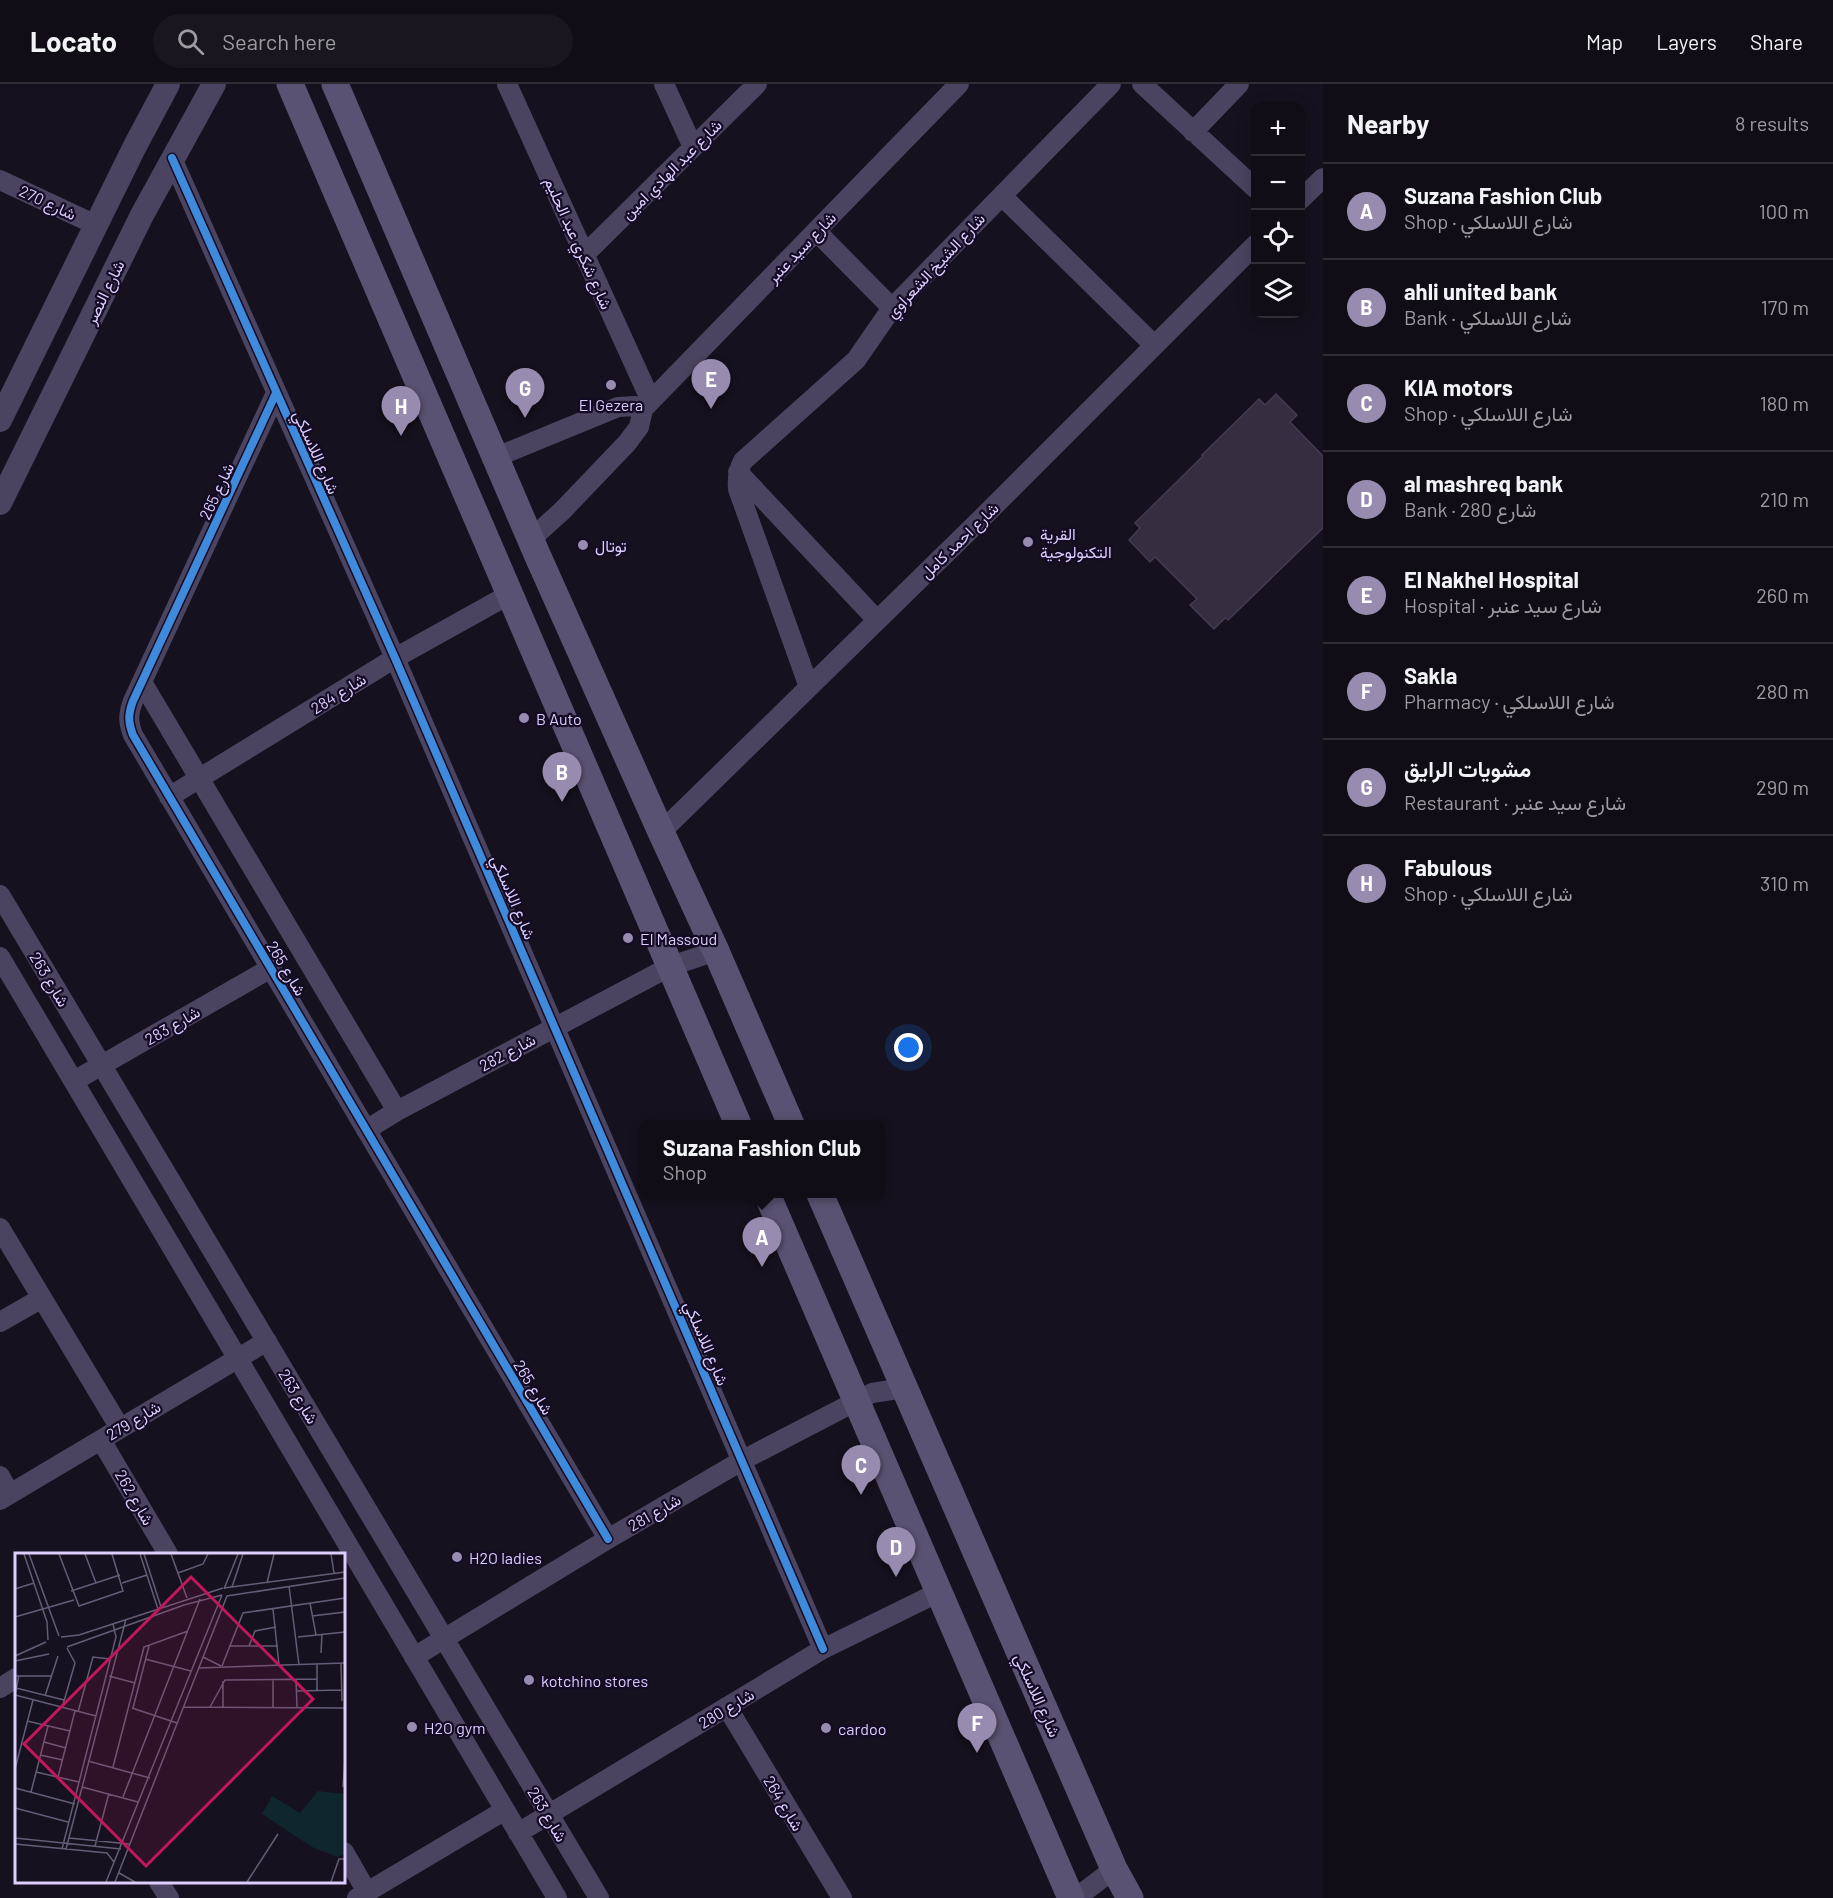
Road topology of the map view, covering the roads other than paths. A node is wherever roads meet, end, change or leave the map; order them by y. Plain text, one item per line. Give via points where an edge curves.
1 (168, 84) edge
2 (214, 84) edge
3 (290, 84) edge
4 (507, 84) edge
5 (664, 84) edge
6 (757, 84) edge
7 (1111, 84) edge
8 (1142, 84) edge
9 (1239, 84) edge
10 (954, 86) edge
11 (338, 89) edge
12 (300, 109) junction
13 (1193, 132) junction
14 (693, 147) junction
15 (172, 158) junction
16 (1323, 178) edge
17 (0, 180) edge
18 (1251, 184) edge
19 (1305, 195) edge
20 (1002, 196) junction
21 (96, 225) junction
22 (816, 231) junction
23 (1251, 249) edge
24 (584, 255) junction
25 (892, 308) junction
26 (1154, 345) junction
27 (276, 393) junction
28 (647, 405) junction
29 (1, 414) edge
30 (494, 458) junction
31 (738, 472) junction
32 (0, 503) edge
33 (530, 540) junction
34 (510, 594) junction
35 (877, 620) junction
36 (395, 658) junction
37 (142, 682) junction
38 (808, 687) junction
39 (199, 778) junction
40 (169, 797) junction
41 (661, 832) junction
42 (0, 895) edge
43 (716, 951) junction
44 (671, 966) junction
45 (3, 967) edge
46 (271, 968) junction
47 (555, 1026) junction
48 (102, 1065) junction
49 (74, 1081) junction
50 (397, 1111) junction
51 (736, 1120) edge
52 (789, 1120) edge
53 (366, 1130) junction
54 (769, 1198) edge
55 (822, 1198) edge
56 (0, 1228) edge
57 (42, 1298) junction
58 (0, 1322) edge
59 (267, 1341) junction
60 (237, 1358) junction
61 (904, 1388) junction
62 (857, 1401) junction
63 (120, 1428) junction
64 (101, 1440) junction
65 (743, 1460) junction
66 (0, 1476) edge
67 (5, 1497) edge
68 (608, 1539) junction
69 (167, 1553) edge
70 (939, 1592) junction
71 (444, 1639) junction
72 (823, 1649) junction
73 (414, 1657) junction
74 (15, 1679) edge
75 (0, 1688) edge
76 (727, 1707) junction
77 (505, 1810) junction
78 (549, 1814) junction
79 (518, 1833) junction
80 (345, 1854) edge
81 (1114, 1869) junction
82 (160, 1883) edge
83 (362, 1895) edge
84 (169, 1898) edge
85 (557, 1898) edge
86 (599, 1898) edge
87 (842, 1898) edge
88 (1071, 1898) edge
89 (1076, 1898) edge
90 (1130, 1898) edge

1 - 21 street
2 - 15 street, شارع النصر
3 - 12 main road
4 - 24 street, شارع شكري عبد الحليم
5 - 14 street
6 - 14 street, شارع عبد الهادي امين
7 - 20 street, شارع الشيخ الشعراوي
8 - 13 street
9 - 13 street
10 - 22 street, شارع سيد عنبر
11 - 12 main road
11 - 30 main road
12 - 34 main road
13 - 18 street
14 - 24 street, شارع عبد الهادي امين
15 - 27 street, شارع اللاسلكي
15 - 32 street, شارع النصر
16 - 19 street
17 - 21 street, شارع 270
20 - 25 street, شارع الشيخ الشعراوي
20 - 26 street
21 - 29 street
22 - 25 street
22 - 28 street, شارع سيد عنبر
23 - 26 street, شارع احمد كامل
24 - 28 street, شارع شكري عبد الحليم
25 - 31 street, شارع الشيخ الشعراوي via 856,360 743,461
26 - 35 street, شارع احمد كامل
27 - 36 street, شارع اللاسلكي
27 - 37 street, شارع 265
28 - 30 street via 618,407
28 - 33 street, شارع سيد عنبر via 639,427 627,443
30 - 33 main road
31 - 35 street
31 - 38 street via 738,489
33 - 41 main road
34 - 36 street, شارع 284
34 - 44 main road
35 - 38 street, شارع احمد كامل
36 - 39 street, شارع 284
36 - 47 street, شارع اللاسلكي
37 - 39 street, شارع 265
37 - 40 street, شارع 265 via 129,712 129,724
38 - 41 street, شارع احمد كامل
39 - 40 street, شارع 284
39 - 50 street, شارع 265
40 - 46 street, شارع 265
41 - 43 main road
42 - 48 street, شارع 263
43 - 44 street, شارع 282
43 - 52 main road
44 - 47 street, شارع 282
44 - 51 main road
45 - 49 street, شارع 263
46 - 48 street, شارع 283
46 - 53 street, شارع 265
47 - 50 street, شارع 282
47 - 65 street, شارع اللاسلكي
48 - 49 street, شارع 283
48 - 59 street, شارع 263
49 - 60 street, شارع 263
50 - 53 street, شارع 282
53 - 68 street, شارع 265
54 - 62 main road
55 - 61 main road, شارع اللاسلكي
56 - 57 street
57 - 58 street
57 - 63 street
59 - 60 street, شارع 279
59 - 71 street, شارع 263
60 - 63 street, شارع 279
60 - 73 street, شارع 263
61 - 62 street, شارع 281 via 872,1393
61 - 81 main road, شارع اللاسلكي
62 - 65 street, شارع 281
62 - 70 main road
63 - 64 street, شارع 279
64 - 67 street, شارع 279
64 - 69 street, شارع 262
65 - 68 street, شارع 281
65 - 72 street, شارع اللاسلكي
66 - 67 street
68 - 71 street, شارع 281
70 - 72 street, شارع 280
70 - 88 main road
71 - 73 street, شارع 281
71 - 78 street, شارع 263
72 - 76 street, شارع 280
73 - 77 street, شارع 263
74 - 75 street
76 - 78 street, شارع 280
76 - 87 street, شارع 264
77 - 79 street, شارع 263
77 - 83 street
78 - 79 street, شارع 280
78 - 86 street, شارع 263
79 - 85 street, شارع 263
80 - 83 street
81 - 89 street
81 - 90 main road, شارع اللاسلكي
82 - 84 street

